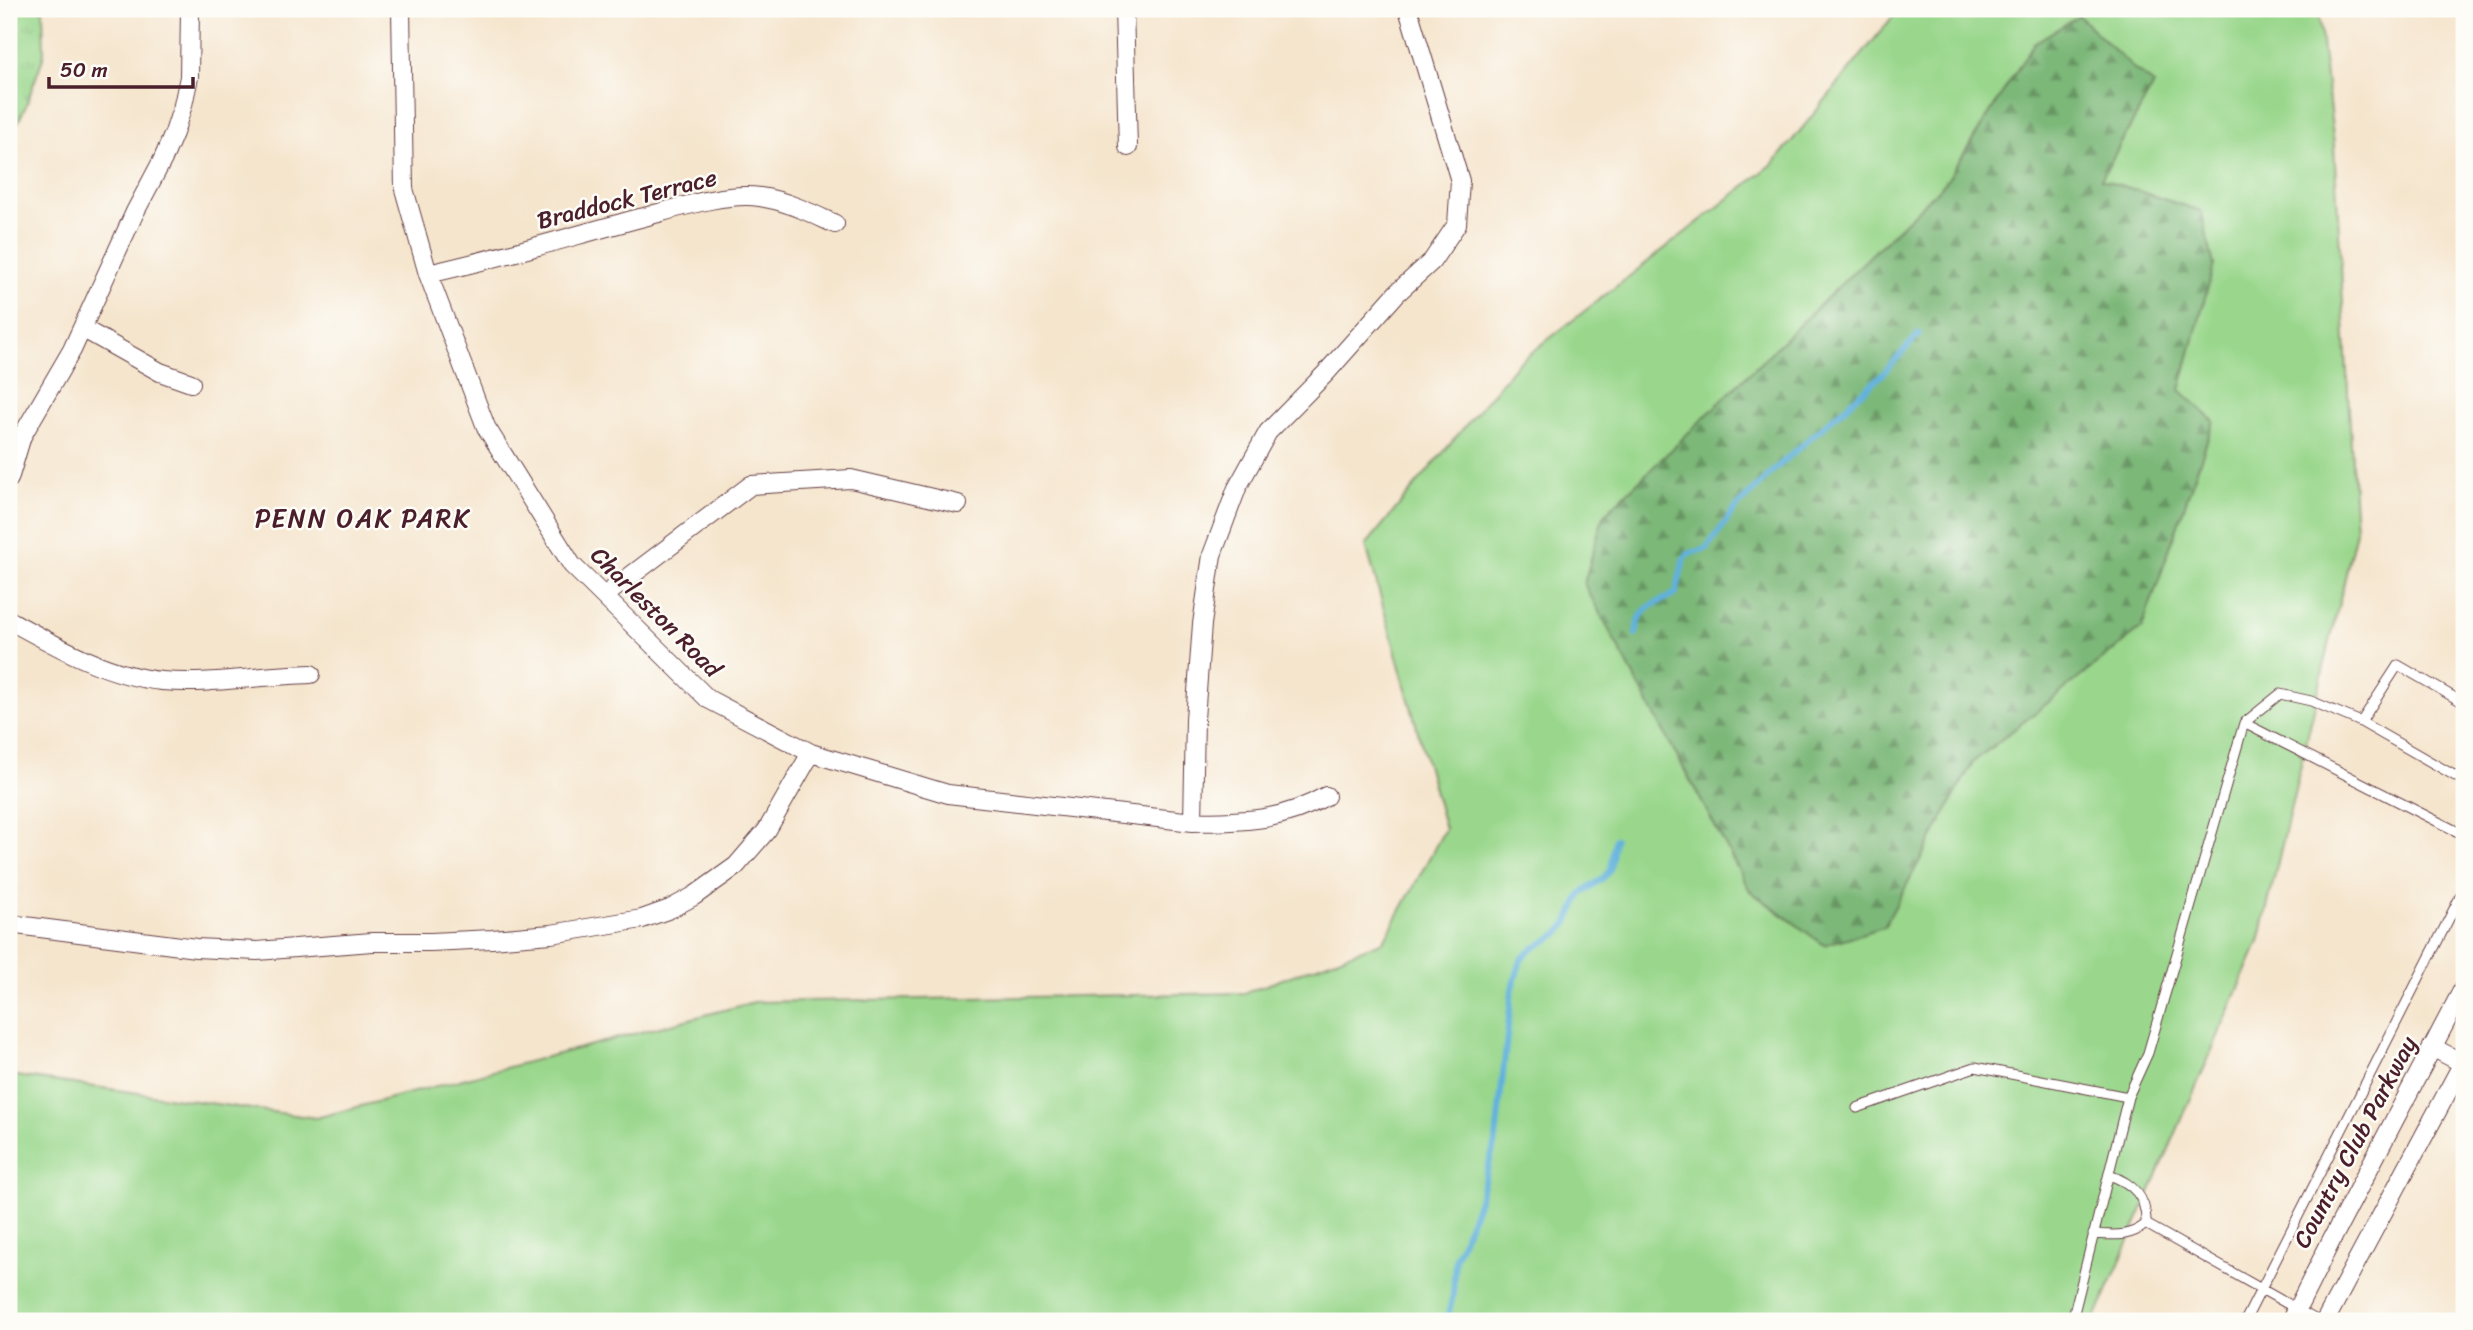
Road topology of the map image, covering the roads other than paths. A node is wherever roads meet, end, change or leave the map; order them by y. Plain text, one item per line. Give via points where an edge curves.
1 (190, 9) edge
2 (401, 9) edge
3 (1124, 9) edge
4 (1408, 9) edge
5 (1128, 147) dead end
6 (835, 224) dead end
7 (428, 274) junction
8 (82, 328) junction
9 (191, 383) dead end
10 (15, 433) edge
11 (9, 479) edge
12 (958, 503) dead end
13 (604, 596) junction
14 (9, 620) edge
15 (312, 674) dead end
16 (2464, 703) edge
17 (2361, 722) junction
18 (2244, 723) junction
19 (811, 753) junction
20 (2464, 781) edge
21 (1326, 796) dead end
22 (1193, 822) junction
23 (2464, 835) edge
24 (2464, 889) edge
25 (9, 924) edge
26 (2462, 995) edge
27 (2432, 1047) junction
28 (2464, 1063) edge
29 (2128, 1097) junction
30 (1857, 1108) dead end
31 (2109, 1175) junction
32 (2146, 1224) junction
33 (2093, 1234) junction
34 (2263, 1289) junction
35 (2294, 1316) edge
36 (2071, 1321) edge
37 (2245, 1321) edge
38 (2318, 1321) edge
39 (2325, 1321) edge

1 - 8 street via 189,77 183,105 163,159
2 - 7 street, Charleston Road via 404,190
3 - 5 street
4 - 22 street via 1460,181 1457,224 1432,261 1396,293 1268,432 1237,488 1212,555 1202,625
6 - 7 street, Braddock Terrace via 782,202 758,197 729,199 677,208
7 - 13 street, Charleston Road via 485,427 572,565
8 - 9 street via 160,372
8 - 10 street via 58,376
10 - 11 street
12 - 13 street via 851,479 751,485
13 - 19 street, Charleston Road via 708,699
14 - 15 street via 60,647 142,678 203,681
16 - 17 lane via 2398,665
17 - 18 lane via 2311,701 2280,694
17 - 20 lane
18 - 23 lane
18 - 29 lane via 2148,1053
19 - 22 street, Charleston Road via 948,794
19 - 25 street via 767,830 736,866 694,897 642,919 492,939 257,951 195,948
21 - 22 street, Charleston Road via 1265,819
24 - 34 lane
26 - 27 street, Country Club Parkway
27 - 28 street
27 - 35 street, Country Club Parkway
28 - 39 street
29 - 30 lane via 1975,1067
29 - 31 lane
31 - 32 lane via 2139,1192
31 - 33 lane
32 - 33 lane via 2136,1233
32 - 34 lane
33 - 36 lane
34 - 35 lane
34 - 37 lane
35 - 38 lane

